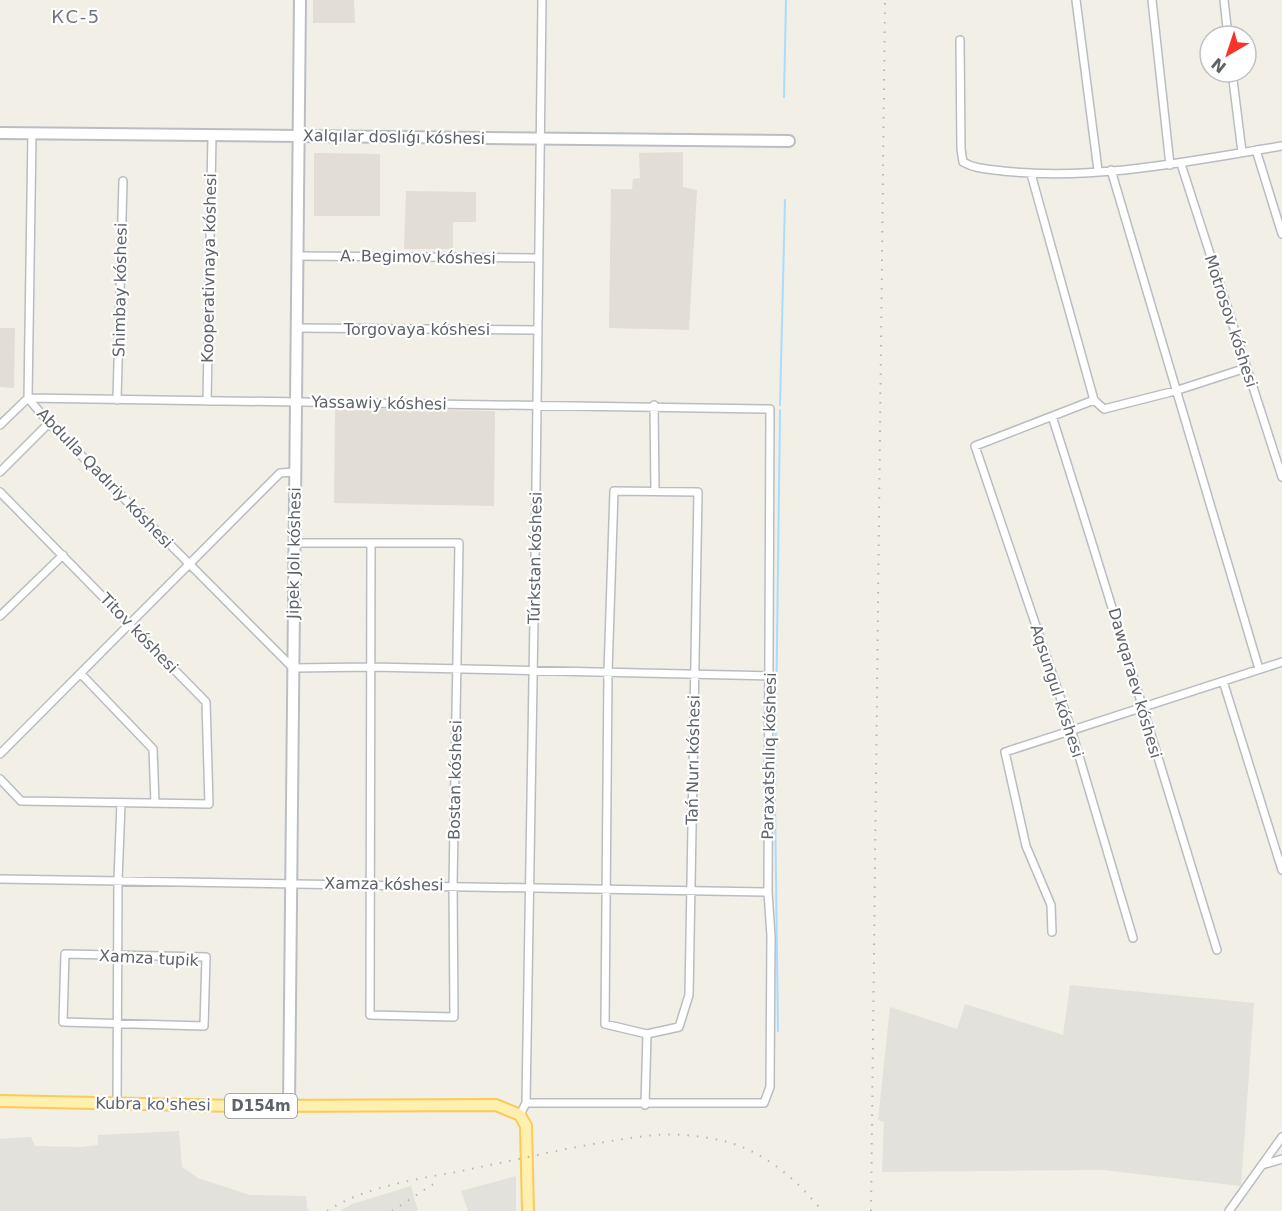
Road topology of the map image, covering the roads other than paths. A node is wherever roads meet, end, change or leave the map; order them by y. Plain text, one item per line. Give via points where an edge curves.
1 (300, 0) edge
2 (542, 0) edge
3 (1076, 0) edge
4 (1152, 0) edge
5 (1224, 0) edge
6 (1227, 24) edge
7 (960, 40) dead end
8 (1234, 84) edge
9 (0, 133) edge
10 (32, 133) junction
11 (212, 135) junction
12 (299, 136) junction
13 (541, 139) junction
14 (789, 141) dead end
15 (1282, 146) edge
16 (1256, 150) junction
17 (1242, 152) junction
18 (1181, 164) junction
19 (1170, 165) junction
20 (1098, 170) junction
21 (1111, 170) junction
22 (1031, 174) junction
23 (123, 181) dead end
24 (1282, 234) edge
25 (298, 256) junction
26 (537, 258) junction
27 (297, 328) junction
28 (538, 330) junction
29 (1246, 368) junction
30 (1175, 391) junction
31 (28, 398) junction
32 (117, 400) junction
33 (1094, 400) junction
34 (207, 401) junction
35 (296, 402) junction
36 (538, 404) junction
37 (654, 405) junction
38 (770, 409) joint
39 (1052, 416) junction
40 (50, 423) junction
41 (0, 425) edge
42 (0, 472) edge
43 (295, 472) junction
44 (1282, 477) edge
45 (655, 491) junction
46 (0, 492) edge
47 (294, 543) junction
48 (371, 543) junction
49 (63, 555) junction
50 (190, 566) junction
51 (0, 616) edge
52 (131, 624) junction
53 (1282, 662) edge
54 (372, 667) junction
55 (293, 668) junction
56 (457, 669) junction
57 (1259, 669) junction
58 (532, 670) junction
59 (608, 672) junction
60 (694, 673) junction
61 (81, 674) junction
62 (771, 675) junction
63 (1222, 681) junction
64 (1144, 706) junction
65 (1071, 729) junction
66 (0, 754) edge
67 (0, 779) edge
68 (121, 803) junction
69 (155, 803) junction
70 (1282, 870) edge
71 (0, 879) edge
72 (117, 880) junction
73 (290, 882) junction
74 (371, 884) junction
75 (453, 885) junction
76 (530, 886) junction
77 (606, 889) junction
78 (691, 891) junction
79 (768, 892) junction
80 (1052, 932) dead end
81 (1133, 938) dead end
82 (1217, 950) dead end
83 (117, 955) junction
84 (117, 1024) junction
85 (646, 1034) junction
86 (0, 1101) edge
87 (117, 1102) junction
88 (526, 1103) junction
89 (645, 1105) junction
90 (289, 1106) junction
91 (520, 1115) junction
92 (1282, 1137) edge
93 (1282, 1159) edge
94 (1260, 1166) junction
95 (528, 1211) edge
96 (1229, 1211) edge

1 - 12 street, Jipek Jolı kóshesi
2 - 13 street, Túrkstan kóshesi
3 - 20 street
4 - 19 street
5 - 6 street
7 - 22 street via 963,162 972,168
8 - 17 street
9 - 10 street, Xalqılar doslıǵı kóshesi
10 - 11 street, Xalqılar doslıǵı kóshesi
10 - 31 street, Abdulla Qadıriy kóshesi
11 - 12 street, Xalqılar doslıǵı kóshesi
11 - 34 street, Kooperativnaya kóshesi
12 - 13 street, Xalqılar doslıǵı kóshesi
12 - 25 street, Jipek Jolı kóshesi
13 - 14 street, Xalqılar doslıǵı kóshesi
13 - 26 street, Túrkstan kóshesi
15 - 16 street
16 - 17 street
16 - 24 street
17 - 18 street
18 - 19 street
18 - 29 street, Motrosov kóshesi
19 - 21 street
20 - 21 street
20 - 22 street
21 - 30 street
22 - 33 street
23 - 32 street, Shimbay kóshesi
25 - 26 street, A. Begimov kóshesi
25 - 27 street, Jipek Jolı kóshesi
26 - 28 street, Túrkstan kóshesi
27 - 28 street, Torgovaya kóshesi
27 - 35 street, Jipek Jolı kóshesi
28 - 36 street, Túrkstan kóshesi
29 - 30 street
29 - 44 street, Motrosov kóshesi
30 - 33 street via 1104,409
30 - 57 street
31 - 32 street, Yassawiy kóshesi
31 - 40 street, Abdulla Qadıriy kóshesi
31 - 41 street
32 - 34 street, Yassawiy kóshesi
33 - 39 street
34 - 35 street, Yassawiy kóshesi
35 - 36 street, Yassawiy kóshesi
35 - 43 street, Jipek Jolı kóshesi
36 - 37 street, Yassawiy kóshesi
36 - 58 street, Túrkstan kóshesi
37 - 38 street, Yassawiy kóshesi
37 - 45 street
38 - 62 street, Paraxatshılıq kóshesi
39 - 64 street, Dawqaraev kóshesi
39 - 65 street, Aqsungul kóshesi via 975,446
40 - 42 street
40 - 50 street, Abdulla Qadıriy kóshesi
43 - 47 street, Jipek Jolı kóshesi
43 - 50 street via 280,473
45 - 59 street via 614,490
45 - 60 street, Tań Nurı kóshesi via 698,492
46 - 49 street, Titov kóshesi
47 - 48 street
47 - 55 street, Jipek Jolı kóshesi
48 - 54 street
48 - 56 street, Bostan kóshesi via 459,543
49 - 51 street
49 - 52 street, Titov kóshesi
50 - 52 street
50 - 55 street, Abdulla Qadıriy kóshesi
52 - 61 street
52 - 69 street, Titov kóshesi via 206,702 209,804
53 - 57 street
54 - 55 street
54 - 56 street
54 - 74 street
55 - 73 street, Jipek Jolı kóshesi
56 - 58 street
56 - 75 street, Bostan kóshesi
57 - 63 street
58 - 59 street
58 - 76 street, Túrkstan kóshesi
59 - 60 street
59 - 77 street
60 - 62 street
60 - 78 street, Tań Nurı kóshesi
61 - 66 street
61 - 69 street via 153,748
62 - 79 street, Paraxatshılıq kóshesi
63 - 64 street
63 - 70 street
64 - 65 street
64 - 82 street, Dawqaraev kóshesi
65 - 80 street via 1005,752 1026,846 1051,905
65 - 81 street, Aqsungul kóshesi
67 - 68 street via 21,801
68 - 69 street
68 - 72 street
71 - 72 street, Xamza kóshesi
72 - 73 street, Xamza kóshesi
72 - 83 street
73 - 74 street, Xamza kóshesi
73 - 90 street, Jipek Jolı kóshesi
74 - 75 street, Xamza kóshesi
74 - 75 street, Bostan kóshesi via 370,1015 454,1017
75 - 76 street, Xamza kóshesi
76 - 77 street, Xamza kóshesi
76 - 88 street, Túrkstan kóshesi
77 - 78 street, Xamza kóshesi
77 - 85 street via 605,1024
78 - 79 street, Xamza kóshesi
78 - 85 street, Tań Nurı kóshesi via 690,995 679,1027
79 - 89 street, Paraxatshılıq kóshesi via 770,1087 764,1103
83 - 84 street
83 - 84 street, Xamza tupik via 64,954 63,1022
83 - 84 street, Xamza tupik via 206,957 204,1026
84 - 87 street
85 - 89 street
86 - 87 main road, Kubra ko'shesi / D154m
87 - 90 main road, Kubra ko'shesi / D154m
88 - 89 street
88 - 91 street, Túrkstan kóshesi
90 - 91 main road, Kubra ko'shesi / D154m via 496,1105
91 - 95 main road via 526,1126
92 - 94 street
93 - 94 street
94 - 96 street

